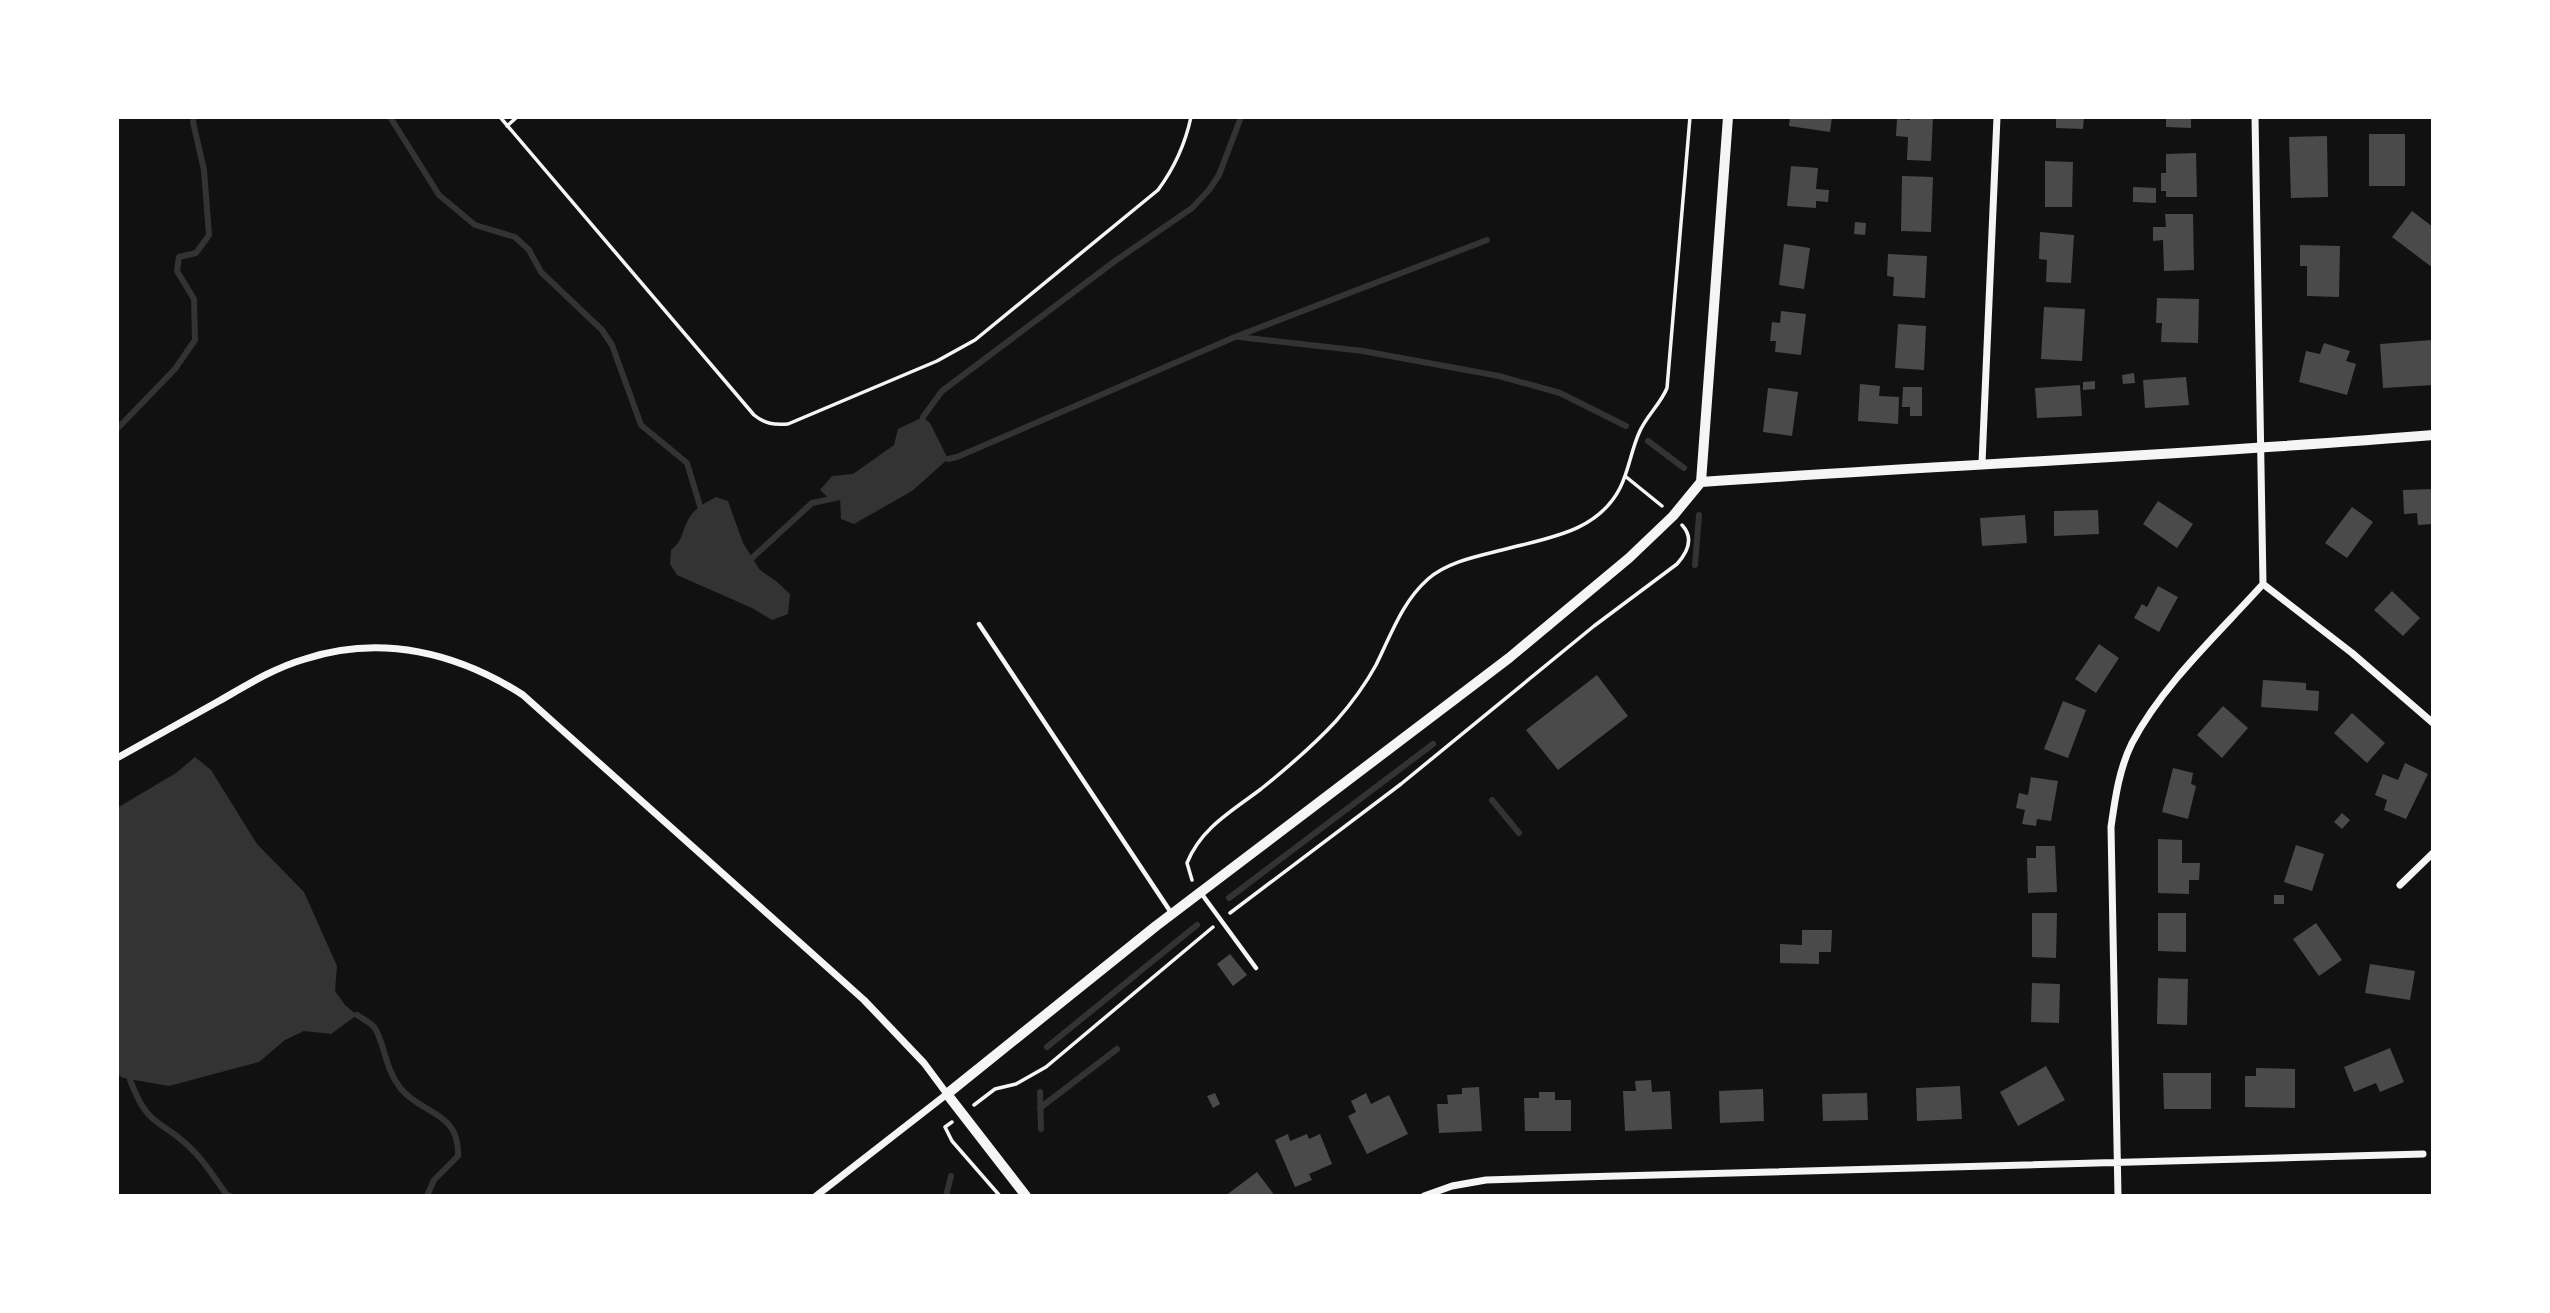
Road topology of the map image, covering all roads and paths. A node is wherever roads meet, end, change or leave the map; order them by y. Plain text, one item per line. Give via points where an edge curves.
1 (500, 117) edge
2 (517, 117) edge
3 (1191, 117) edge
4 (1690, 117) edge
5 (1728, 117) edge
6 (1997, 117) edge
7 (2255, 117) edge
8 (507, 126) junction
9 (2433, 435) edge
10 (2259, 449) junction
11 (1982, 463) junction
12 (1625, 476) junction
13 (1701, 482) junction
14 (1673, 516) junction
15 (2263, 584) junction
16 (979, 624) dead end
17 (2433, 723) edge
18 (117, 758) edge
19 (2433, 853) edge
20 (2400, 885) dead end
21 (1201, 892) junction
22 (1172, 914) junction
23 (1221, 921) junction
24 (1256, 968) dead end
25 (947, 1094) junction
26 (961, 1115) junction
27 (2423, 1154) dead end
28 (2118, 1165) junction
29 (1452, 1186) junction
30 (816, 1196) edge
31 (1000, 1196) edge
32 (1026, 1196) edge
33 (1424, 1196) edge
34 (1455, 1196) edge
35 (2118, 1196) edge

1 - 8 path
2 - 8 path
3 - 8 path via 1173,169 1158,190 975,340 788,424 775,425 754,415
4 - 12 path via 1667,388 1640,430
5 - 13 street
6 - 11 street
7 - 10 street
9 - 10 street
10 - 11 street
10 - 15 street
11 - 13 street
12 - 14 path
12 - 21 path via 1619,491 1577,530 1483,554 1429,578 1408,602 1375,666 1336,721 1300,757 1227,812 1197,841 1186,863
13 - 14 street
14 - 21 street via 1509,658
14 - 23 path via 1687,530 1689,542 1677,564
15 - 17 street
15 - 28 street via 2151,713 2131,745 2117,788 2111,827
16 - 22 lane
18 - 25 street via 269,673 307,658 401,649 472,666 523,695 843,982 924,1063
19 - 20 street
21 - 22 street
21 - 23 lane
22 - 25 street
23 - 24 lane
23 - 26 path via 1046,1067 1016,1084 995,1089
25 - 26 street
25 - 30 street
26 - 31 path via 945,1127
26 - 32 street
27 - 28 street
28 - 29 street via 1693,1173 1486,1180
28 - 35 street
29 - 33 street
29 - 34 street

